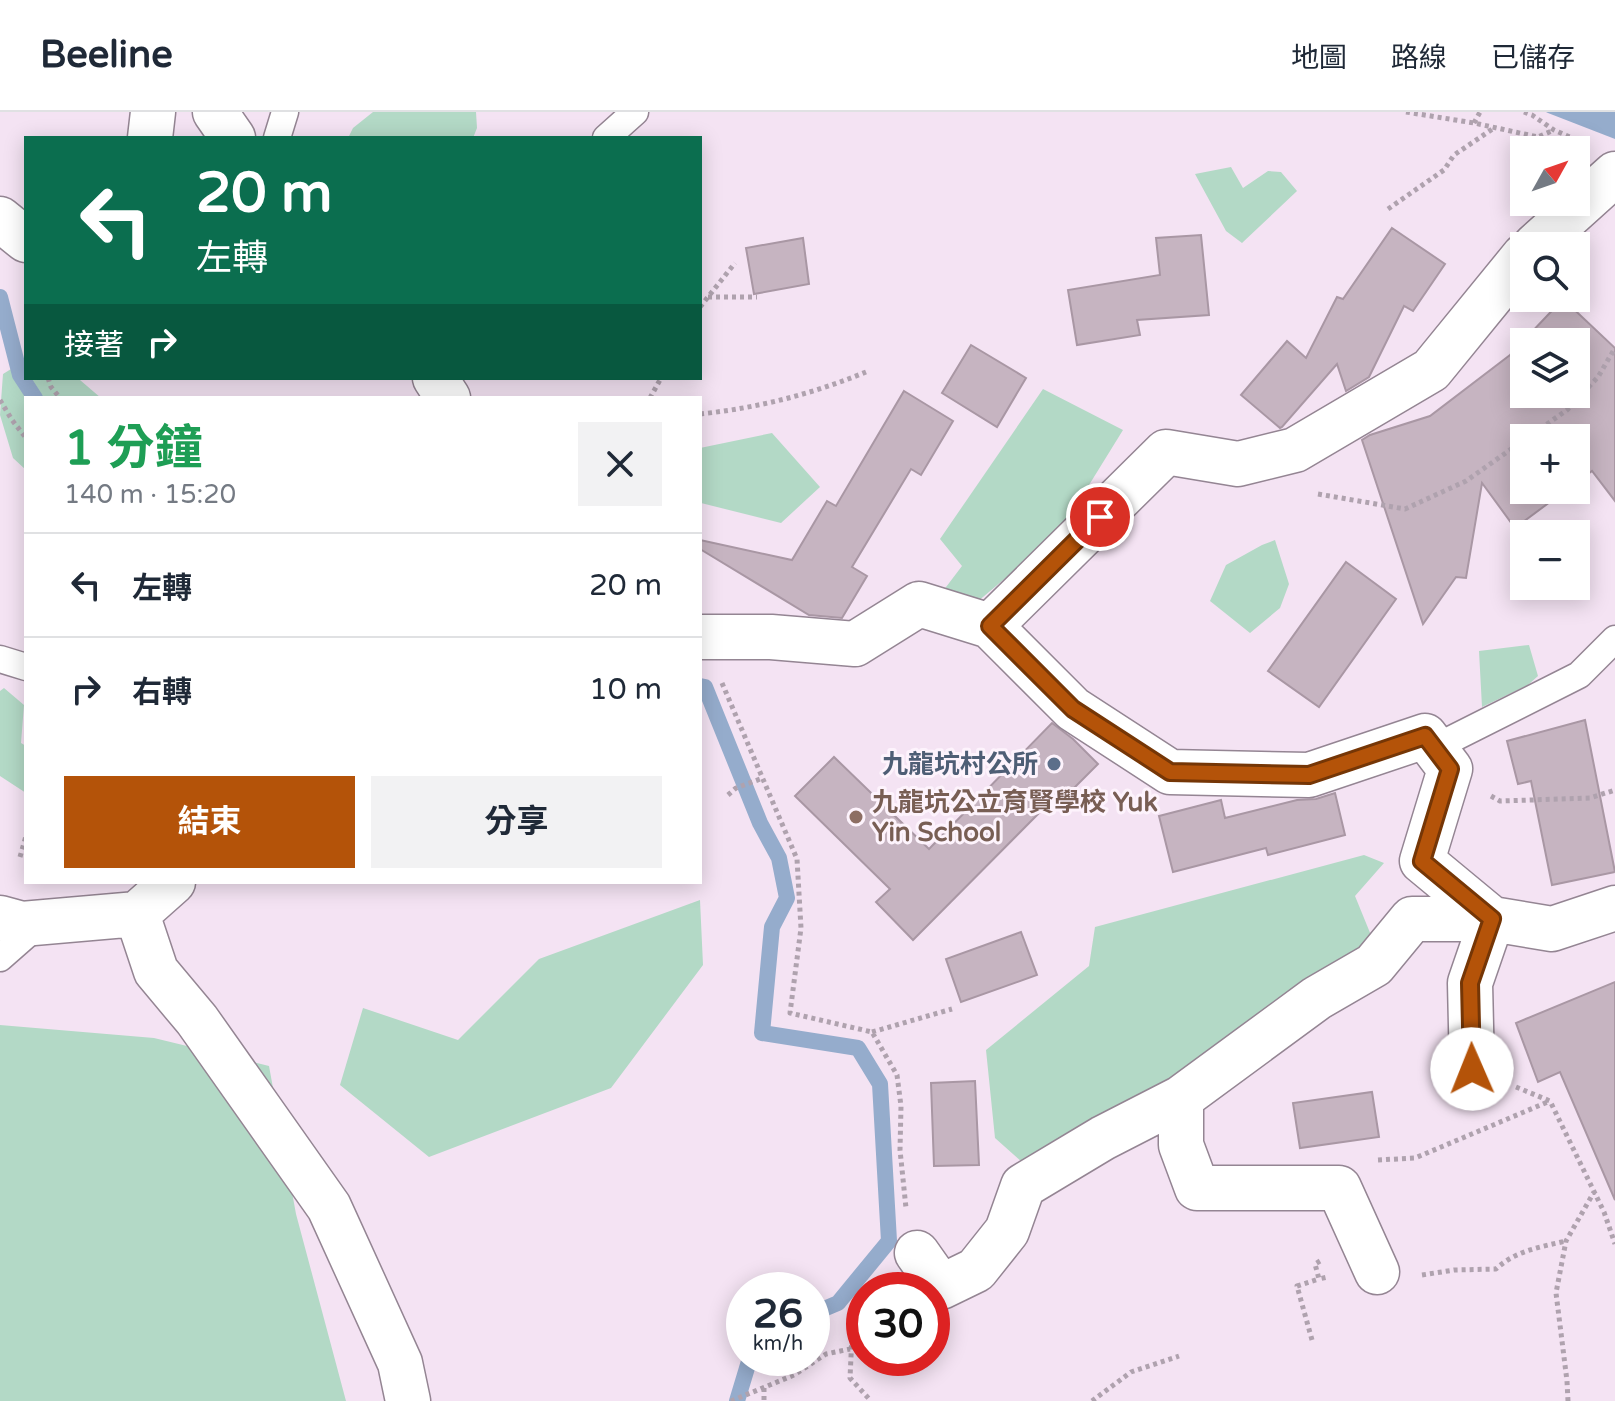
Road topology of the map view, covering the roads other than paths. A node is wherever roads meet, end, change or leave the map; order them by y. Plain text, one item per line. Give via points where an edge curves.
1 (153, 112) edge
2 (215, 112) edge
3 (285, 112) edge
4 (635, 112) edge
5 (150, 136) edge
6 (232, 136) edge
7 (278, 136) edge
8 (608, 136) edge
9 (1603, 160) edge
10 (0, 219) edge
11 (1546, 232) edge
12 (24, 238) edge
13 (1510, 273) edge
14 (990, 626) junction
15 (702, 637) edge
16 (1615, 639) edge
17 (0, 659) edge
18 (24, 666) edge
19 (1442, 758) junction
20 (171, 884) edge
21 (1615, 908) edge
22 (137, 914) junction
23 (1492, 919) junction
24 (21, 920) edge
25 (0, 958) edge
26 (1472, 1069) road end
27 (1181, 1098) junction
28 (917, 1253) road end
29 (1377, 1272) road end
30 (408, 1401) edge

1 - 5 street
2 - 6 street
3 - 7 lane
4 - 8 lane
9 - 11 street
10 - 12 street
13 - 14 street via 1431,370 1295,450 1238,464 1166,452
14 - 15 street via 919,604 855,644
14 - 19 street via 1073,709 1170,772 1309,775 1425,736
16 - 19 lane via 1579,675
17 - 18 lane
19 - 23 street via 1422,861
20 - 22 street
21 - 23 street via 1552,929
22 - 24 street
22 - 30 street via 156,971 197,1020 329,1207 400,1363
23 - 26 street via 1470,983
23 - 27 street via 1412,919 1374,965 1317,998
24 - 25 lane
27 - 28 street via 1023,1186 1007,1231 976,1270 941,1287
27 - 29 street via 1181,1145 1197,1188 1339,1188

